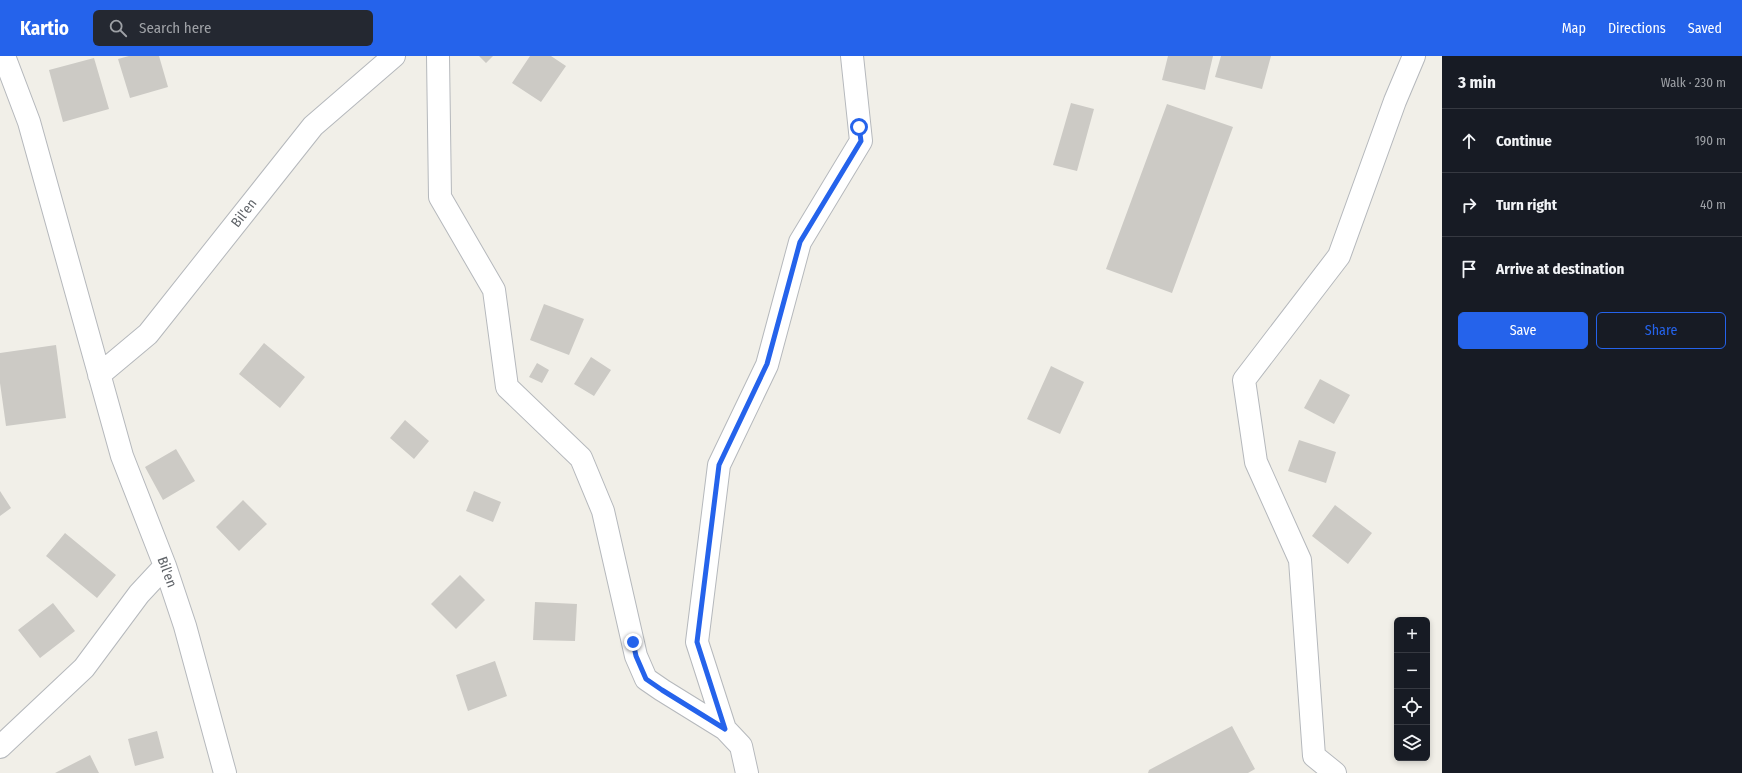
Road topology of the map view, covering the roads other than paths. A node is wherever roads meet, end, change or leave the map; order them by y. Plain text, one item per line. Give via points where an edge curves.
1 (4, 56) edge
2 (394, 56) edge
3 (438, 56) edge
4 (852, 56) edge
5 (1414, 56) edge
6 (99, 375) junction
7 (165, 566) junction
8 (725, 729) junction
9 (0, 748) edge
10 (225, 773) edge
11 (747, 773) edge
12 (1335, 773) edge

1 - 6 street, Bil'en via 29,122
2 - 6 street, Bil'en via 313,126 148,334
3 - 8 street via 440,197 494,290 507,387 581,458 603,511 636,656 646,679
4 - 8 street via 861,141 800,242 767,364 719,465 697,642
5 - 12 street via 1339,256 1244,380 1256,462 1300,560 1314,756
6 - 7 street, Bil'en via 122,456
7 - 9 street via 139,594 84,668
7 - 10 street, Bil'en via 185,626
8 - 11 street via 741,746

